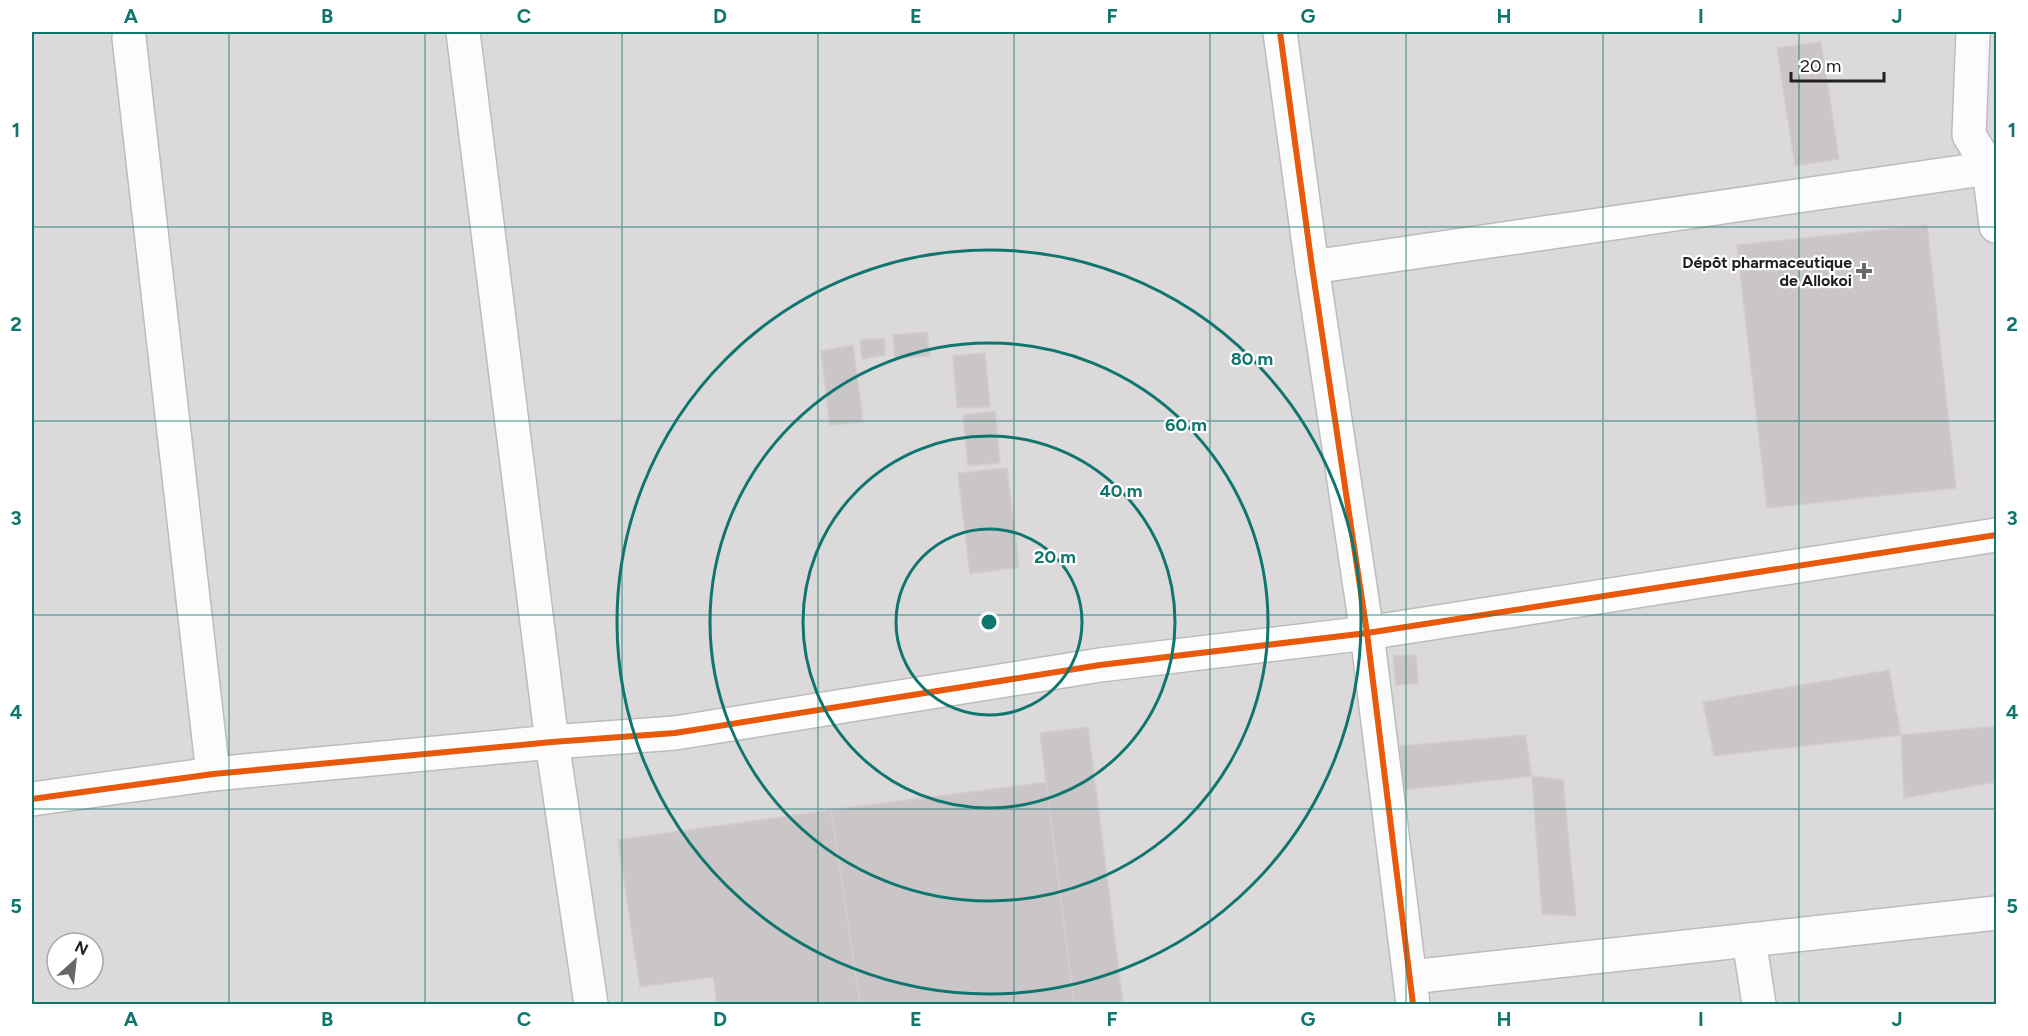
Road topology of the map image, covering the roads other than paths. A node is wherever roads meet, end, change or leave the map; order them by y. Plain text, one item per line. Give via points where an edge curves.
1 (463, 32) edge
2 (1280, 32) edge
3 (1973, 32) edge
4 (129, 38) dead end
5 (1989, 168) junction
6 (1996, 226) edge
7 (1312, 267) junction
8 (1996, 536) edge
9 (1367, 633) junction
10 (552, 741) junction
11 (213, 774) junction
12 (32, 798) edge
13 (1996, 913) edge
14 (1749, 940) junction
15 (1411, 991) edge
16 (591, 1005) edge
17 (1759, 1005) edge

1 - 10 street
2 - 7 street
3 - 5 street via 1970,135
4 - 11 street
5 - 6 street
5 - 7 street
7 - 9 street
8 - 9 street
9 - 10 street via 1100,665 675,733
9 - 15 street
10 - 11 street
10 - 16 street
11 - 12 street
13 - 14 street
14 - 15 street
14 - 17 street

